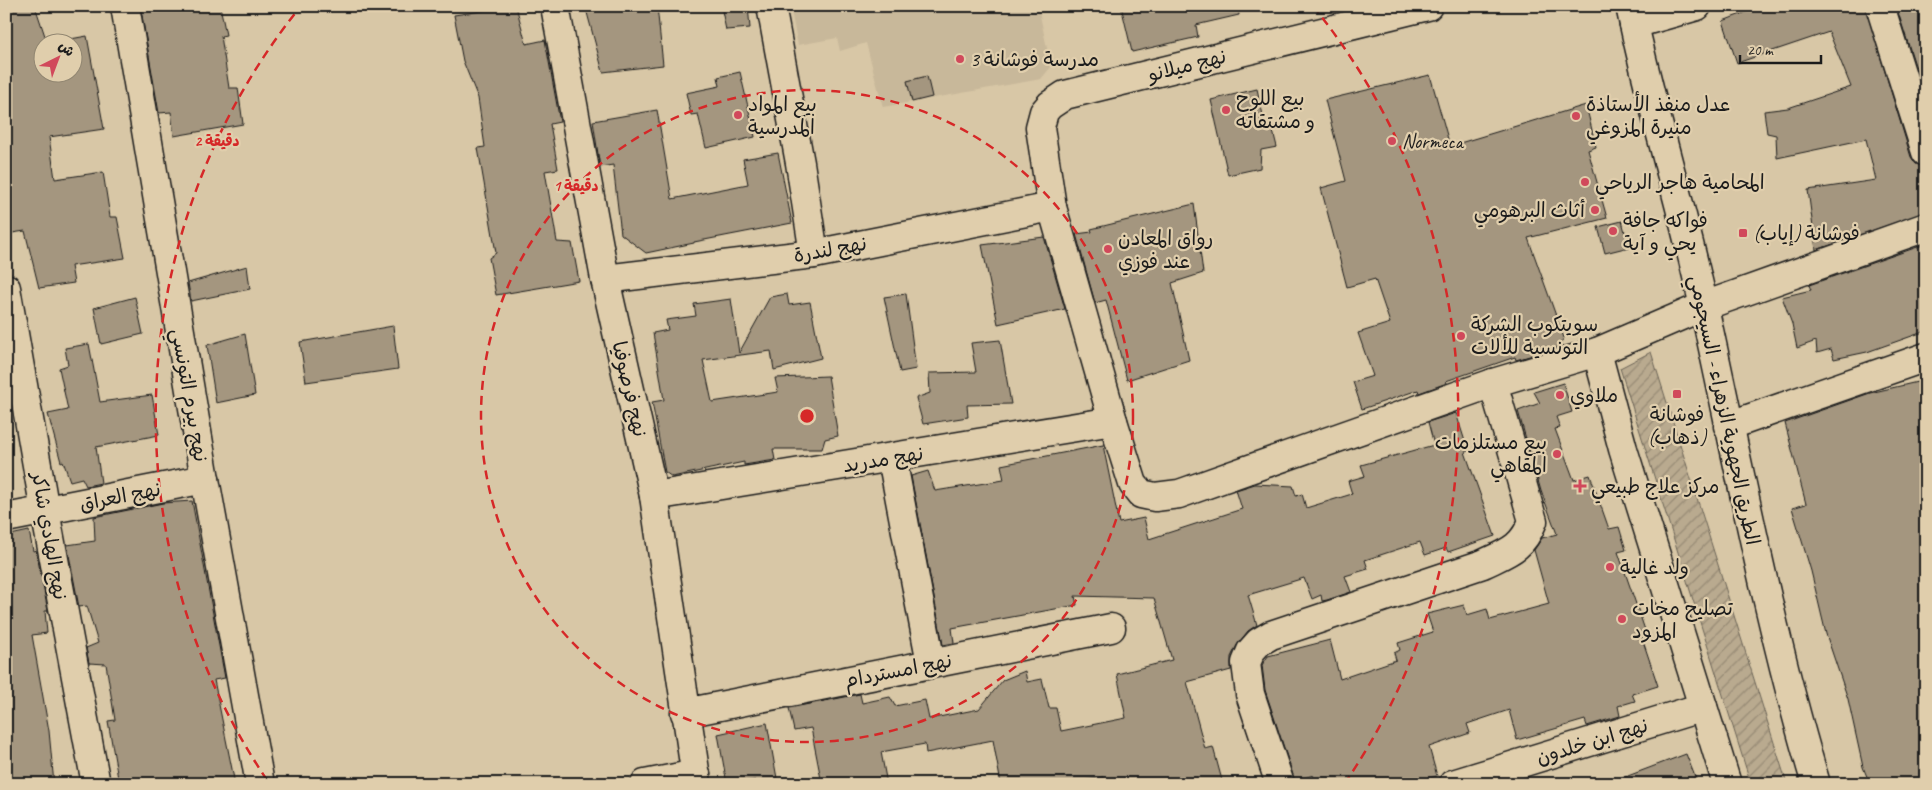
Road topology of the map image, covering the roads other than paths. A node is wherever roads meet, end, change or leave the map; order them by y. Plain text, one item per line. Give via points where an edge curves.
1 (125, 6) edge
2 (555, 6) edge
3 (771, 6) edge
4 (1428, 6) edge
5 (1697, 6) edge
6 (1880, 6) edge
7 (1632, 15) edge
8 (1926, 152) edge
9 (1052, 207) junction
10 (1926, 227) edge
11 (814, 254) junction
12 (605, 279) junction
13 (6, 288) edge
14 (1704, 306) junction
15 (1597, 352) junction
16 (1926, 357) edge
17 (1493, 383) junction
18 (1113, 421) junction
19 (1728, 426) junction
20 (892, 458) junction
21 (204, 479) junction
22 (654, 496) junction
23 (45, 511) junction
24 (6, 518) edge
25 (1111, 628) dead end
26 (931, 664) junction
27 (1703, 707) junction
28 (685, 713) junction
29 (696, 779) edge
30 (96, 784) edge
31 (260, 784) edge
32 (644, 784) edge
33 (1280, 784) edge
34 (1453, 784) edge
35 (1727, 784) edge
36 (1816, 784) edge

1 - 21 street, نهج بيرم التونسي
2 - 12 street, نهج فرصوفيا
3 - 11 street
4 - 9 street, نهج ميلانو via 1065,95 1044,112 1040,127
5 - 7 street
6 - 8 street
7 - 14 street, الطريق الجهوية الزهراء - السيجومي
9 - 11 street, نهج لندرة
9 - 18 street, نهج ميلانو
10 - 14 street, نهج ميلانو
11 - 12 street, نهج لندرة
12 - 22 street, نهج فرصوفيا
13 - 23 street, نهج الهادي شاكر
14 - 15 street, نهج ميلانو
14 - 19 street, الطريق الجهوية الزهراء - السيجومي
15 - 17 street, نهج ميلانو
15 - 27 street via 1623,449
16 - 19 street
17 - 18 street, نهج ميلانو via 1179,494 1155,497 1141,494 1133,484
17 - 33 street via 1533,521 1528,536 1515,549 1482,564 1271,635 1259,642 1246,663 1250,694
18 - 20 street, نهج مدريد
19 - 36 street, الطريق الجهوية الزهراء - السيجومي via 1776,637
20 - 22 street, نهج مدريد
20 - 26 street
21 - 23 street, نهج العراق
21 - 31 street, نهج بيرم التونسي
22 - 28 street, نهج فرصوفيا
23 - 24 street, نهج العراق
23 - 30 street, نهج الهادي شاكر
25 - 26 street, نهج امستردام
26 - 28 street, نهج امستردام
27 - 34 street, نهج ابن خلدون
27 - 35 street
28 - 29 street, نهج فرصوفيا
29 - 32 street

